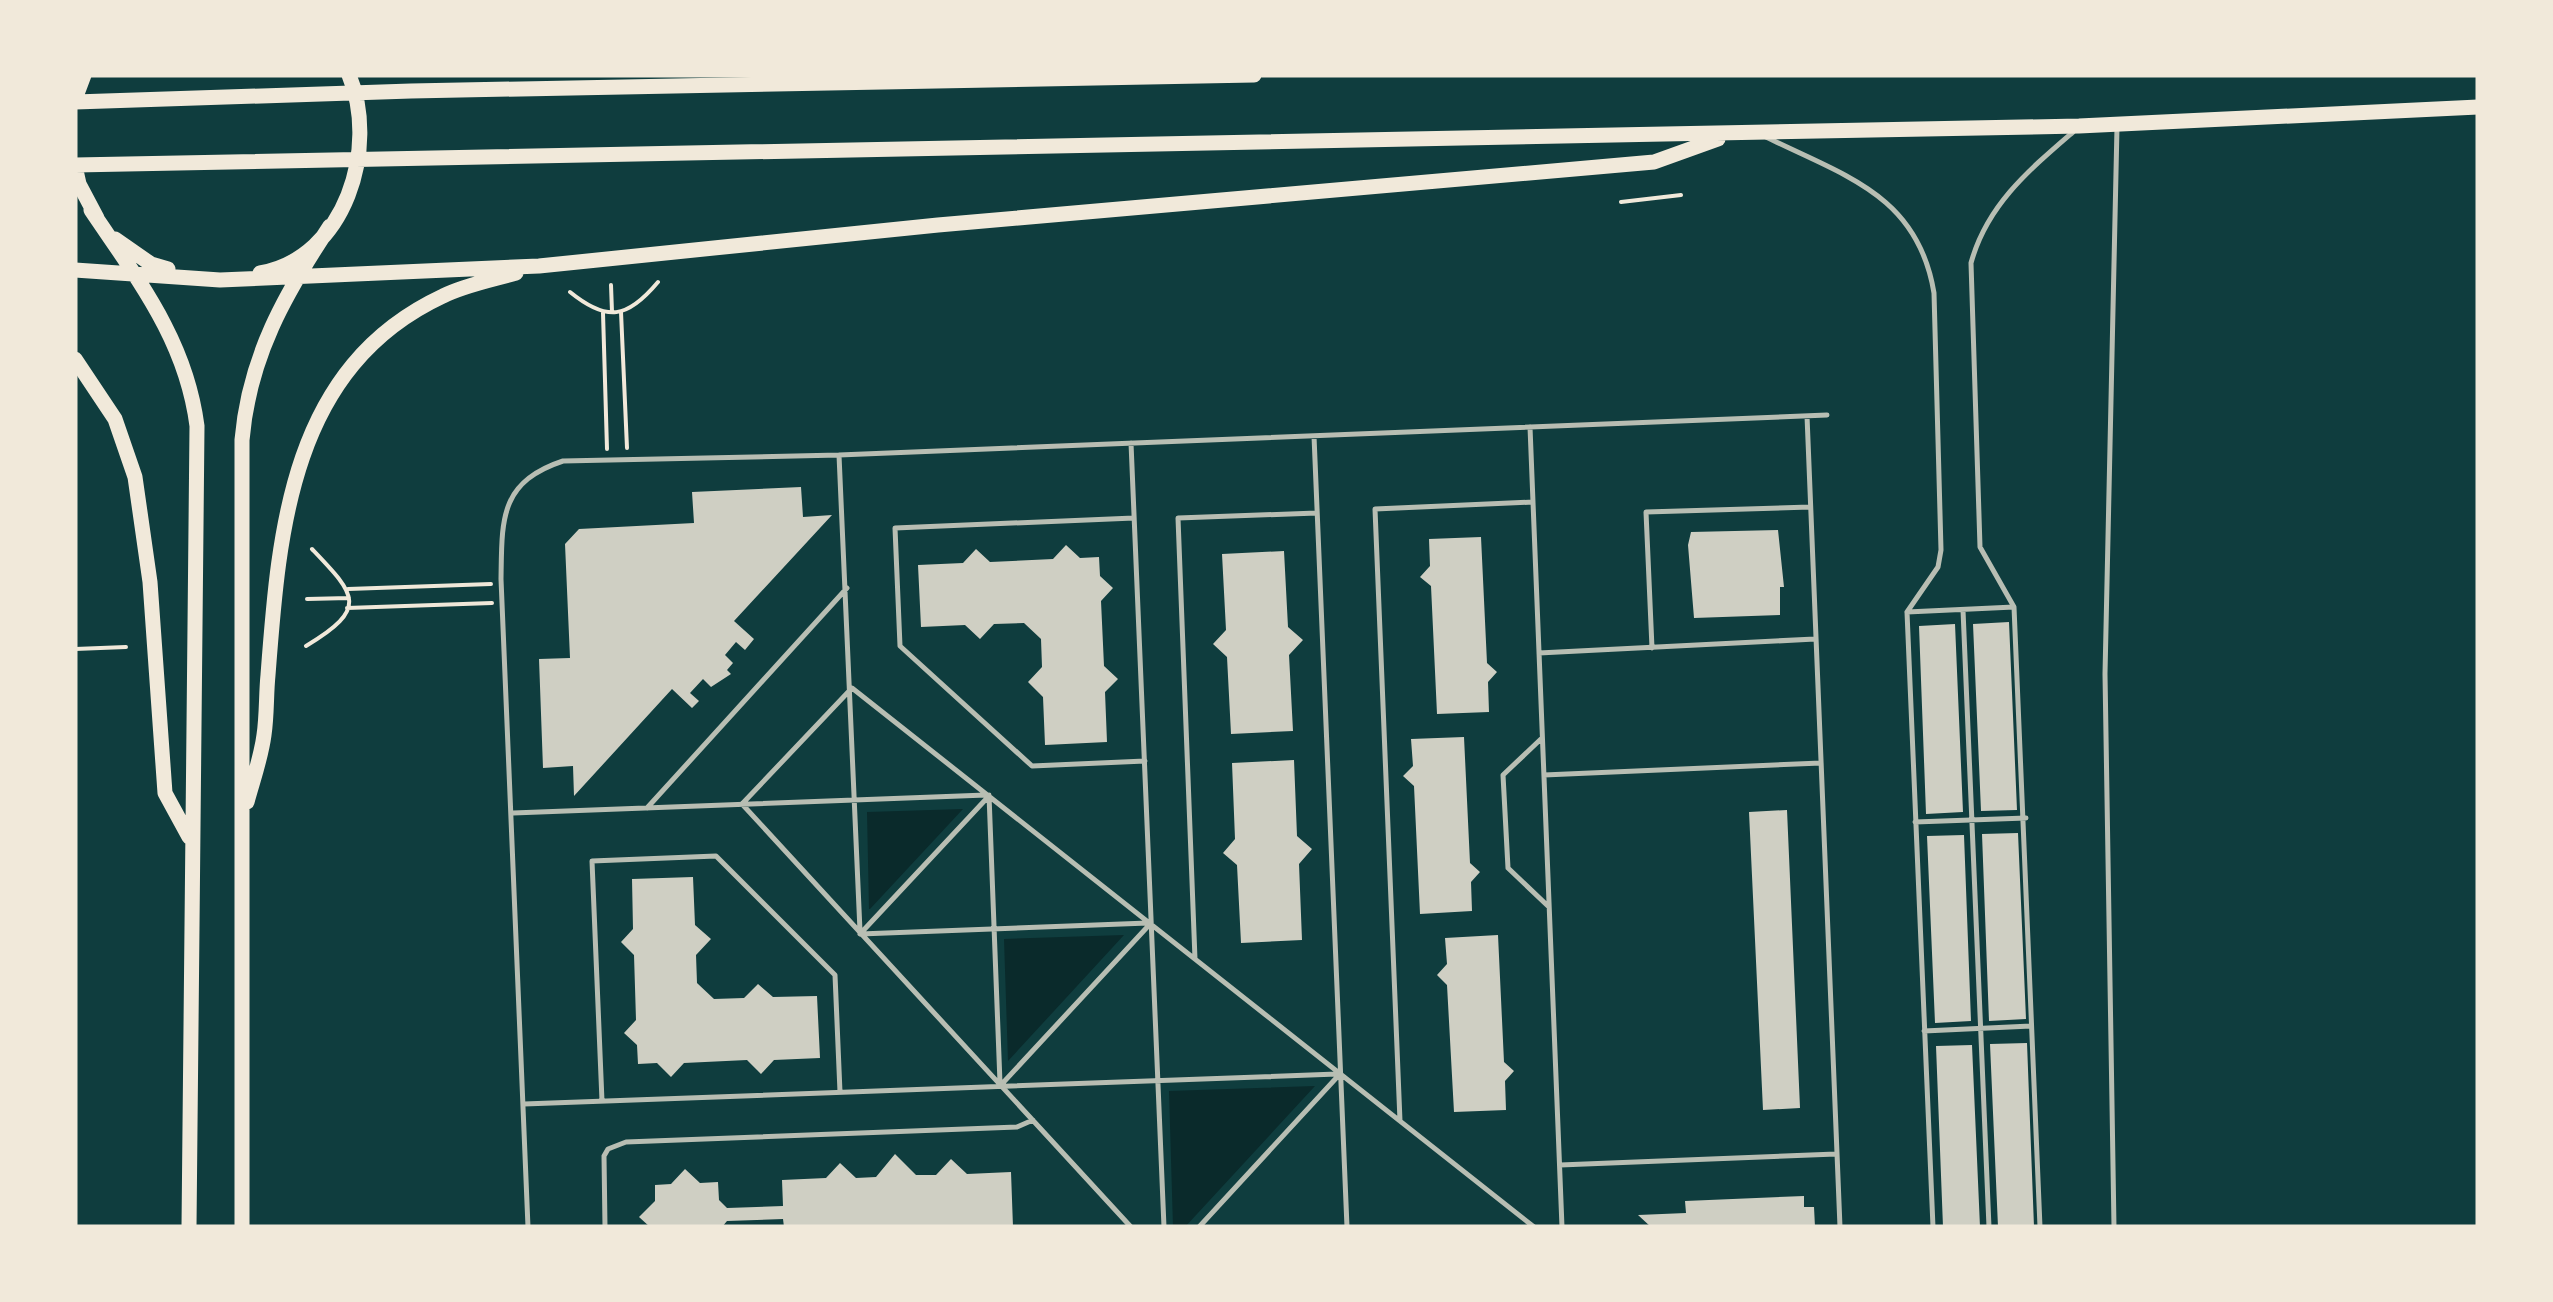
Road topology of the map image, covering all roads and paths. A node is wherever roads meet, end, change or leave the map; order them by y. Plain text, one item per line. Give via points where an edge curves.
1 (84, 75) edge
2 (349, 75) edge
3 (1254, 75) edge
4 (75, 101) edge
5 (2478, 107) edge
6 (2116, 124) junction
7 (2079, 126) junction
8 (1731, 134) junction
9 (1757, 134) junction
10 (75, 166) edge
11 (1681, 195) dead end
12 (1621, 202) dead end
13 (91, 210) junction
14 (330, 226) junction
15 (539, 266) junction
16 (75, 270) edge
17 (133, 273) junction
18 (295, 278) junction
19 (220, 280) junction
20 (658, 282) dead end
21 (612, 286) dead end
22 (570, 292) dead end
23 (612, 312) junction
24 (622, 312) junction
25 (603, 313) junction
26 (75, 359) edge
27 (1826, 415) dead end
28 (1807, 416) junction
29 (1530, 427) junction
30 (1314, 436) junction
31 (1131, 443) junction
32 (840, 454) junction
33 (628, 458) junction
34 (608, 459) junction
35 (1533, 502) junction
36 (1810, 507) junction
37 (1317, 513) junction
38 (1134, 518) junction
39 (312, 549) dead end
40 (501, 584) junction
41 (348, 588) junction
42 (847, 588) junction
43 (349, 598) junction
44 (307, 599) dead end
45 (501, 603) junction
46 (347, 608) junction
47 (2014, 608) junction
48 (1963, 610) junction
49 (1908, 612) junction
50 (1816, 639) junction
51 (126, 646) dead end
52 (306, 646) dead end
53 (1652, 648) junction
54 (75, 650) edge
55 (1539, 653) junction
56 (852, 688) junction
57 (1542, 738) junction
58 (1144, 761) junction
59 (1821, 763) junction
60 (1544, 775) junction
61 (989, 795) junction
62 (856, 800) junction
63 (742, 804) junction
64 (647, 808) junction
65 (512, 813) junction
66 (2026, 818) junction
67 (1971, 820) junction
68 (1916, 822) junction
69 (242, 825) junction
70 (191, 840) junction
71 (1549, 906) junction
72 (1151, 923) junction
73 (994, 929) junction
74 (860, 934) junction
75 (1195, 959) junction
76 (2031, 1026) junction
77 (1924, 1031) junction
78 (1981, 1031) junction
79 (1340, 1074) junction
80 (1158, 1081) junction
81 (1000, 1086) junction
82 (840, 1092) junction
83 (602, 1101) junction
84 (524, 1104) junction
85 (1033, 1120) junction
86 (1400, 1122) junction
87 (1837, 1154) junction
88 (1560, 1165) junction
89 (190, 1227) edge
90 (242, 1227) edge
91 (528, 1227) edge
92 (605, 1227) edge
93 (1132, 1227) edge
94 (1164, 1227) edge
95 (1199, 1227) edge
96 (1346, 1227) edge
97 (1534, 1227) edge
98 (1562, 1227) edge
99 (1840, 1227) edge
100 (1933, 1227) edge
101 (1988, 1227) edge
102 (2040, 1227) edge
103 (2114, 1227) edge

1 - 4 main road
2 - 14 main road via 362,136 354,184
3 - 4 main road
5 - 6 main road
6 - 7 main road
6 - 103 lane via 2105,674
7 - 9 main road
7 - 47 lane via 2008,191 1970,263 1980,547
8 - 9 main road
8 - 10 main road
8 - 15 main road via 1654,162
9 - 49 lane via 1861,183 1890,204 1920,239 1929,262 1942,550
10 - 13 main road
11 - 12 path
13 - 17 main road
13 - 19 main road via 117,242 151,264
14 - 18 main road
14 - 19 main road via 269,271
15 - 18 main road
15 - 69 main road via 444,295 404,319 356,361 326,400 296,467 264,736
16 - 17 main road
17 - 19 main road
17 - 70 main road via 180,352 197,426
18 - 19 main road
18 - 69 main road via 260,351 244,413
20 - 24 path
21 - 23 path
22 - 25 path
23 - 24 path
23 - 25 path
24 - 33 path
25 - 34 path
26 - 70 main road via 115,419 135,476 165,793
27 - 28 lane
28 - 29 lane
28 - 36 lane
29 - 30 lane
29 - 35 lane
30 - 31 lane
30 - 37 lane
31 - 32 lane
31 - 38 lane
32 - 33 lane
32 - 42 lane
33 - 34 lane
34 - 40 lane via 563,460 522,482 502,524
35 - 55 lane
35 - 86 lane via 1375,509
36 - 50 lane
36 - 53 lane via 1646,512
37 - 75 lane via 1178,518
37 - 79 lane
38 - 58 lane
38 - 58 lane via 895,528 900,646 1032,766
39 - 41 path
40 - 41 path
40 - 45 lane
41 - 43 path
42 - 56 lane
42 - 64 lane
43 - 44 path
43 - 46 path
45 - 46 path
45 - 65 lane
46 - 52 path via 334,628
47 - 48 lane
47 - 66 lane
48 - 49 lane
48 - 67 lane
49 - 68 lane
50 - 53 lane
50 - 59 lane
51 - 54 path
53 - 55 lane
55 - 57 lane
56 - 61 lane
56 - 62 lane
56 - 63 lane
57 - 60 lane
57 - 71 lane via 1508,767 1502,783 1508,868
58 - 72 lane
59 - 60 lane
59 - 87 lane
60 - 71 lane
61 - 62 lane
61 - 72 lane
61 - 73 lane
61 - 74 lane
62 - 63 lane
62 - 74 lane
63 - 64 lane
63 - 74 lane
64 - 65 lane
65 - 84 lane
66 - 67 lane
66 - 76 lane
67 - 68 lane
67 - 78 lane
68 - 77 lane
69 - 90 main road
70 - 89 main road
71 - 88 lane
72 - 73 lane
72 - 75 lane
72 - 80 lane
72 - 81 lane
73 - 74 lane
73 - 81 lane
74 - 81 lane
75 - 79 lane
76 - 78 lane
76 - 102 lane
77 - 78 lane
77 - 100 lane
78 - 101 lane
79 - 80 lane
79 - 86 lane
79 - 95 lane
79 - 96 lane
80 - 81 lane
80 - 94 lane
81 - 82 lane
81 - 85 lane
82 - 83 lane
82 - 83 lane via 836,975 716,856 592,861
83 - 84 lane
84 - 91 lane
85 - 92 lane via 1017,1127 626,1142 604,1156
85 - 93 lane
86 - 97 lane
87 - 88 lane
87 - 99 lane
88 - 98 lane

